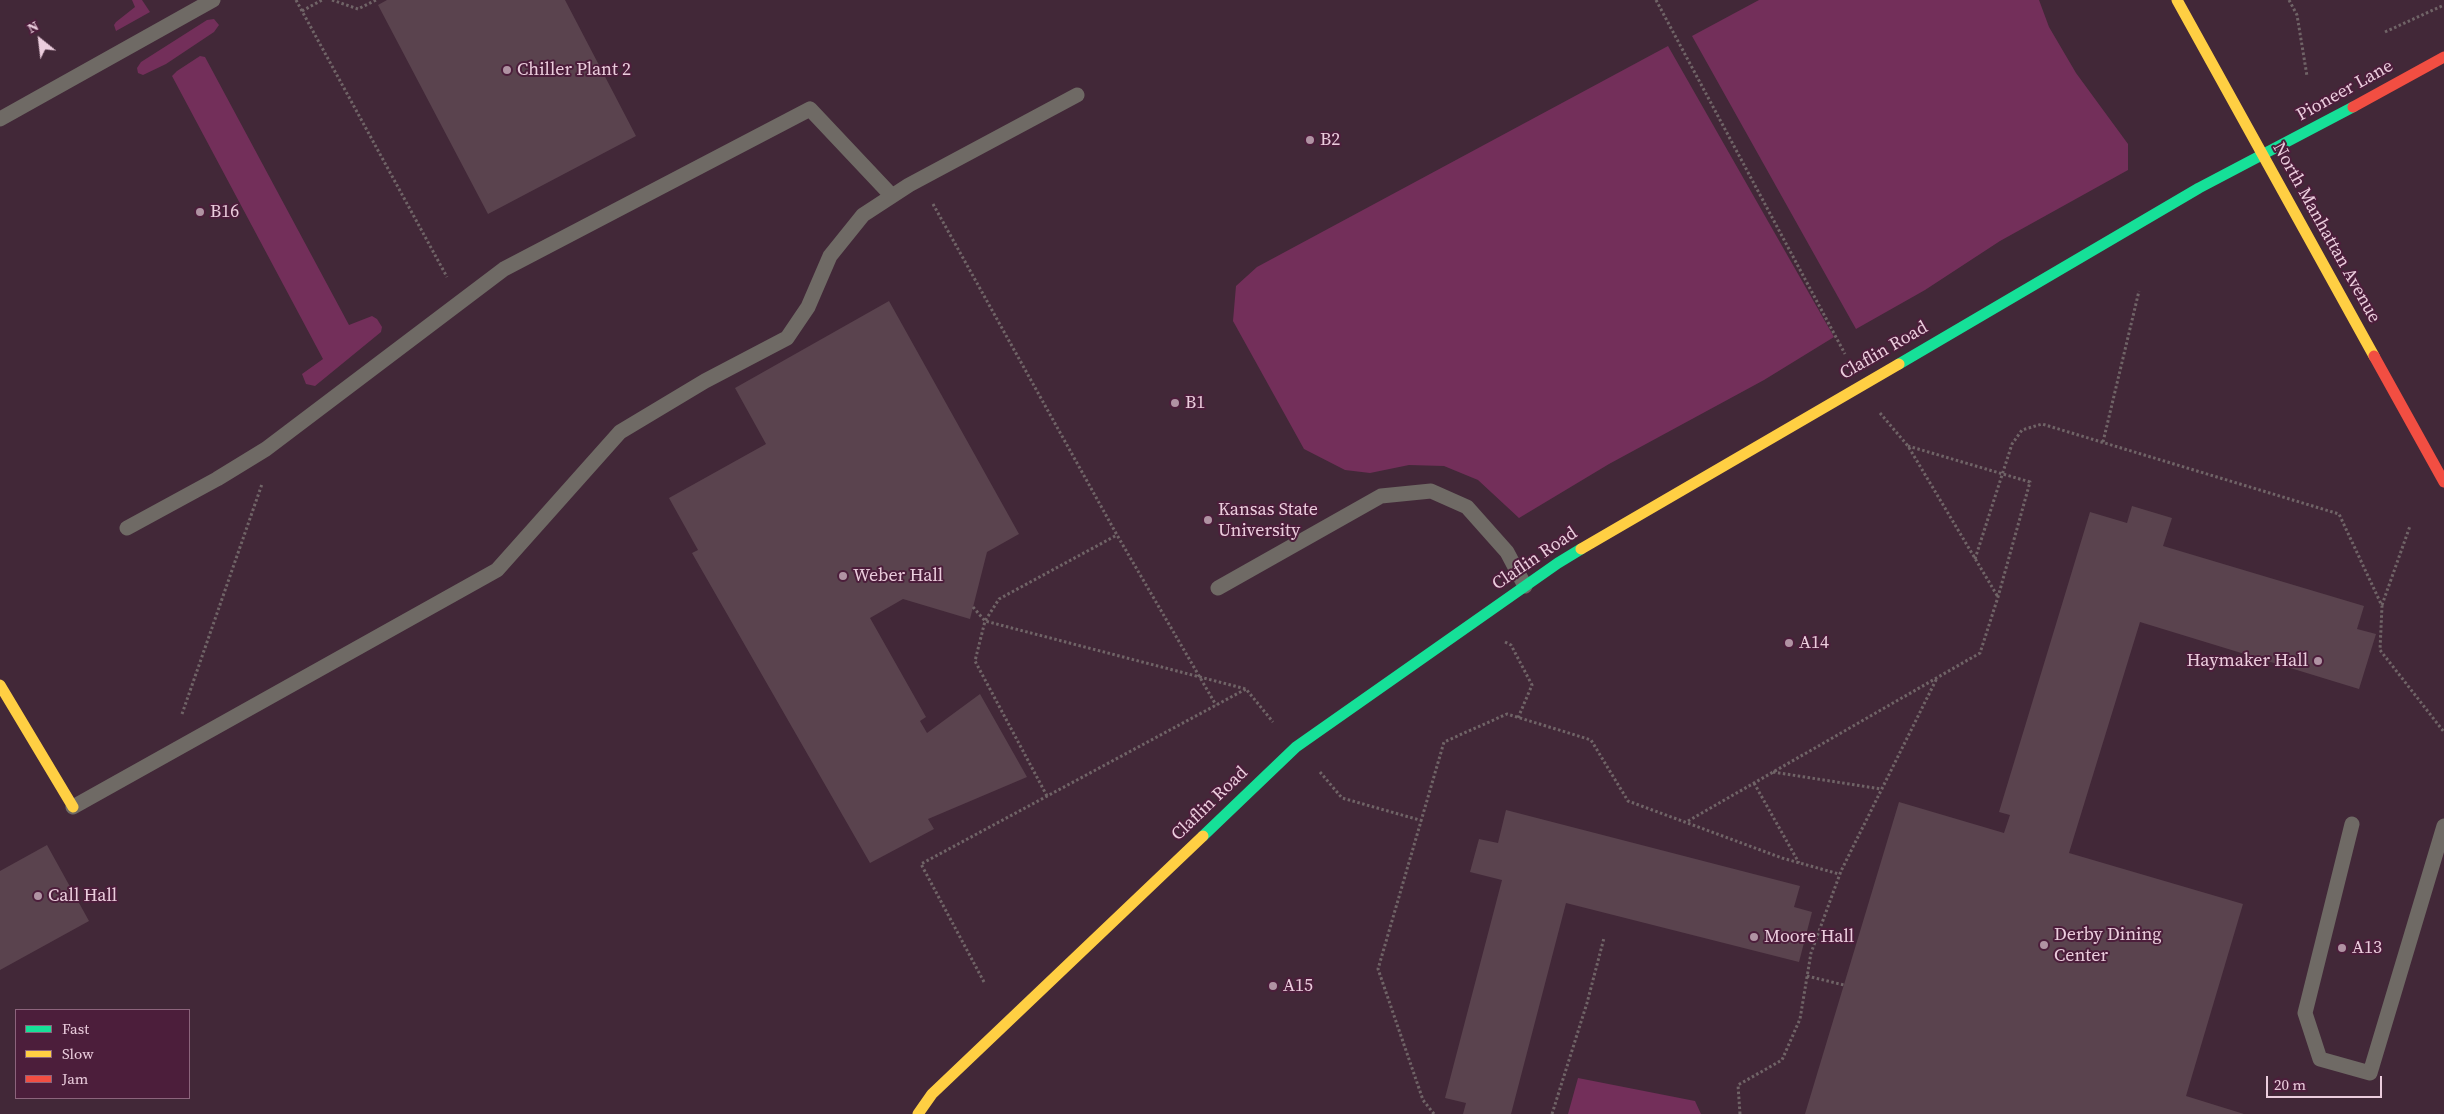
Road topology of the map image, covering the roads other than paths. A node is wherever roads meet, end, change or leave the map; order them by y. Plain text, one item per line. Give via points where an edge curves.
1 (214, 0) edge
2 (2177, 0) edge
3 (2444, 57) edge
4 (1077, 95) dead end
5 (0, 119) edge
6 (2263, 156) junction
7 (892, 196) junction
8 (2444, 482) edge
9 (127, 528) dead end
10 (1525, 586) junction
11 (1218, 588) dead end
12 (0, 685) edge
13 (73, 807) joint
14 (2352, 824) dead end
15 (2444, 826) edge
16 (918, 1114) edge

1 - 5 lane
2 - 6 street, North Manhattan Avenue
3 - 6 street, Pioneer Lane
4 - 7 lane
6 - 8 street, North Manhattan Avenue
6 - 10 street, Claflin Road via 2199,188 1578,549
7 - 9 lane via 810,109 504,269 266,449
7 - 13 lane via 863,215 830,256 808,307 787,338 620,432 497,570
10 - 11 lane via 1507,552 1467,507 1431,491 1381,496
10 - 16 street, Claflin Road via 1296,747 932,1094
12 - 13 street
14 - 15 lane via 2305,1013 2320,1059 2370,1073

